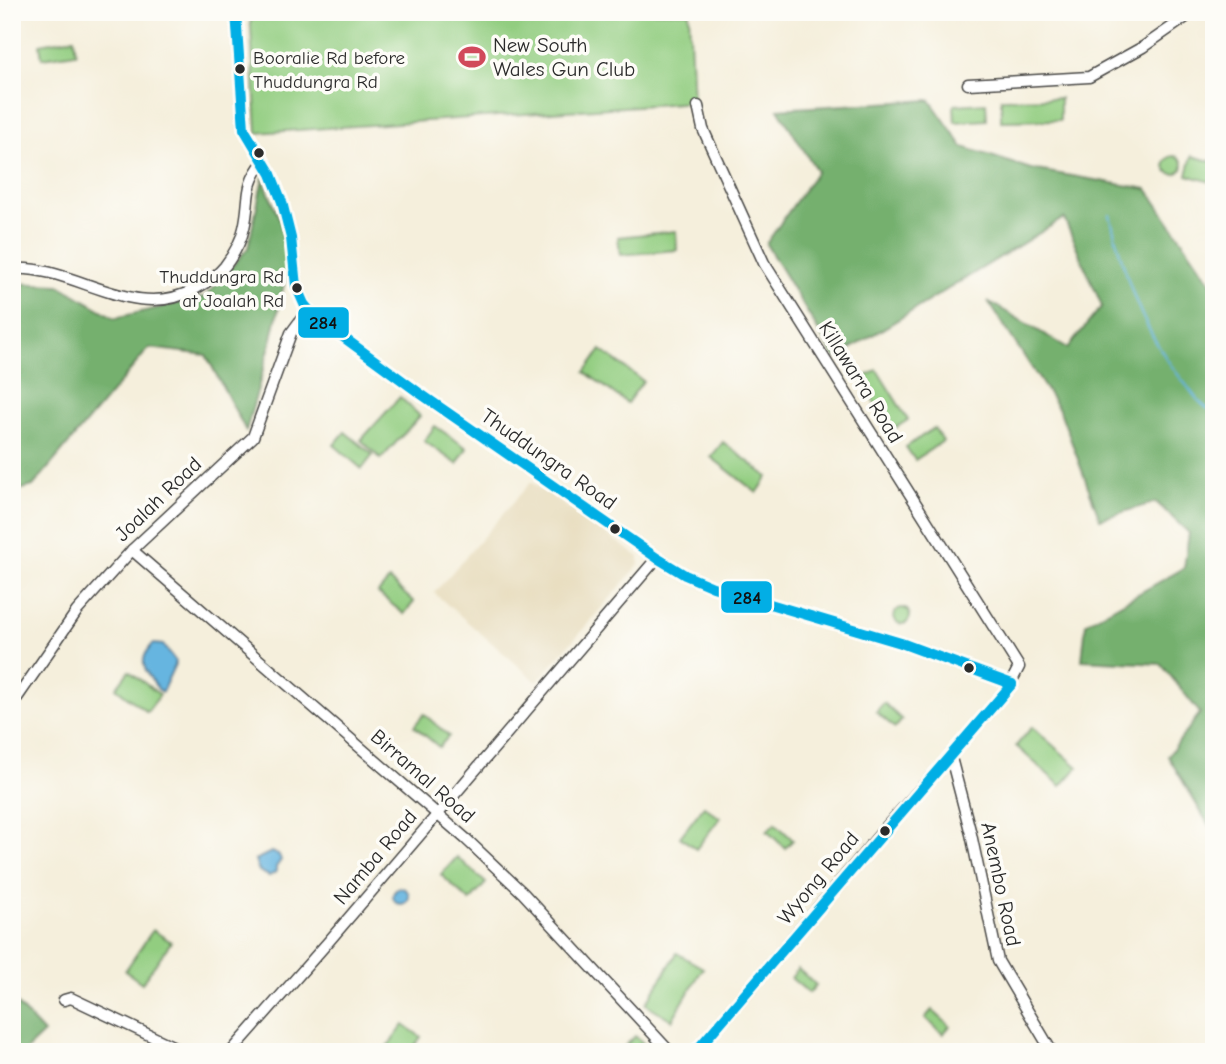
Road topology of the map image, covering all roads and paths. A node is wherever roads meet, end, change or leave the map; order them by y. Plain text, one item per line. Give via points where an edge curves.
1 (236, 12) edge
2 (1204, 12) edge
3 (968, 84) dead end
4 (698, 106) dead end
5 (263, 162) junction
6 (12, 269) edge
7 (308, 310) junction
8 (132, 550) junction
9 (657, 558) junction
10 (1018, 664) joint
11 (1012, 684) junction
12 (12, 705) edge
13 (950, 754) junction
14 (436, 814) junction
15 (64, 1000) dead end
16 (164, 1048) edge
17 (185, 1052) edge
18 (231, 1052) edge
19 (670, 1052) edge
20 (695, 1052) edge
21 (1052, 1052) edge

1 - 5 street via 244,129
2 - 3 street via 1189,15 1089,77
4 - 10 street, Killawarra Road via 703,129 764,263
5 - 6 street via 251,179 236,250 214,277 187,293 145,300 29,269
5 - 7 street via 285,211 296,286
7 - 8 street, Joalah Road via 291,333 253,437
7 - 9 street, Thuddungra Road
8 - 12 street, Joalah Road via 77,611
8 - 14 street, Birramal Road
9 - 11 street, Thuddungra Road via 713,587 901,643
9 - 14 street, Namba Road
10 - 11 street, Wyong Road
11 - 13 street, Wyong Road
13 - 20 street, Wyong Road
13 - 21 street, Anembo Road via 998,961
14 - 18 street, Namba Road
14 - 19 street, Birramal Road via 523,892
15 - 16 street via 71,998
16 - 17 street

